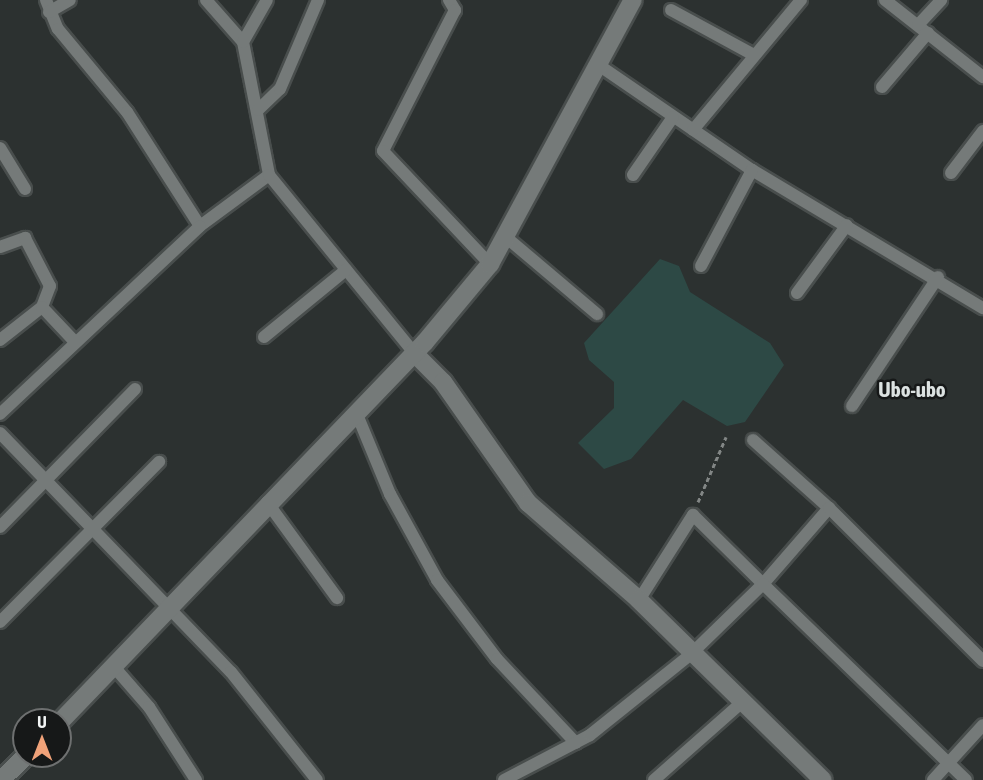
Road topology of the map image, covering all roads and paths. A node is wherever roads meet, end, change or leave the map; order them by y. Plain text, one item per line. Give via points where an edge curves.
1 (70, 0) edge
2 (206, 0) edge
3 (267, 0) edge
4 (318, 0) edge
5 (449, 0) edge
6 (633, 0) edge
7 (801, 0) edge
8 (885, 0) edge
9 (941, 0) edge
10 (48, 6) edge
11 (671, 10) dead end
12 (923, 29) junction
13 (243, 42) junction
14 (754, 55) junction
15 (600, 66) junction
16 (983, 76) edge
17 (882, 87) dead end
18 (258, 110) junction
19 (673, 117) junction
20 (693, 130) junction
21 (983, 131) edge
22 (0, 147) edge
23 (3, 164) edge
24 (752, 170) junction
25 (951, 173) dead end
26 (269, 175) junction
27 (633, 175) dead end
28 (25, 189) dead end
29 (847, 225) junction
30 (200, 226) junction
31 (507, 237) junction
32 (0, 248) edge
33 (490, 264) junction
34 (701, 266) dead end
35 (346, 270) junction
36 (938, 277) junction
37 (797, 293) dead end
38 (42, 306) junction
39 (983, 308) edge
40 (597, 314) dead end
41 (264, 337) dead end
42 (0, 340) edge
43 (75, 342) junction
44 (414, 353) junction
45 (135, 389) dead end
46 (852, 406) dead end
47 (356, 412) junction
48 (0, 414) edge
49 (0, 433) edge
50 (726, 437) dead end
51 (753, 440) dead end
52 (159, 462) dead end
53 (45, 482) junction
54 (829, 507) junction
55 (262, 508) junction
56 (693, 515) junction
57 (0, 527) edge
58 (92, 530) junction
59 (763, 584) junction
60 (337, 598) dead end
61 (639, 600) junction
62 (173, 610) junction
63 (0, 622) edge
64 (691, 654) junction
65 (983, 661) edge
66 (115, 668) junction
67 (741, 703) junction
68 (72, 710) edge
69 (983, 725) edge
70 (576, 743) junction
71 (948, 764) junction
72 (14, 768) edge
73 (813, 777) edge
74 (507, 778) edge
75 (1, 780) edge
76 (196, 780) edge
77 (317, 780) edge
78 (654, 780) edge
79 (933, 780) edge
80 (966, 780) edge

1 - 10 street
2 - 13 street
3 - 13 street
4 - 18 street via 280,89
5 - 33 street via 455,10 383,151
6 - 15 street
7 - 14 street
8 - 12 street
9 - 12 street
10 - 30 street via 127,112
11 - 14 street
12 - 16 street
12 - 17 street
13 - 18 street
14 - 20 street
15 - 19 street
15 - 31 street
18 - 26 street
19 - 20 street
19 - 27 street
20 - 24 street
21 - 25 street
22 - 23 street
23 - 28 street
24 - 29 street
24 - 34 street
26 - 30 street
26 - 35 street
29 - 36 street
29 - 37 street
30 - 43 street
31 - 33 street
31 - 40 street
32 - 38 street via 25,237 50,286
33 - 44 street
35 - 41 street
35 - 44 street
36 - 39 street
36 - 46 street
38 - 42 street
38 - 43 street
43 - 48 street
44 - 47 street
44 - 61 street via 443,382 528,503
45 - 53 street
47 - 55 street
47 - 70 street via 390,494 437,580 497,659
49 - 53 street
50 - 56 path
51 - 54 street
52 - 58 street
53 - 57 street
53 - 58 street
54 - 59 street
54 - 65 street
55 - 60 street
55 - 62 street
56 - 59 street
56 - 61 street
58 - 62 street
58 - 63 street
59 - 64 street
59 - 71 street
61 - 64 street
62 - 66 street
62 - 77 street via 290,740
64 - 67 street
64 - 70 street
66 - 68 street
66 - 76 street via 150,707
67 - 73 street
67 - 78 street
69 - 71 street
70 - 74 street
71 - 79 street
71 - 80 street
72 - 75 street

